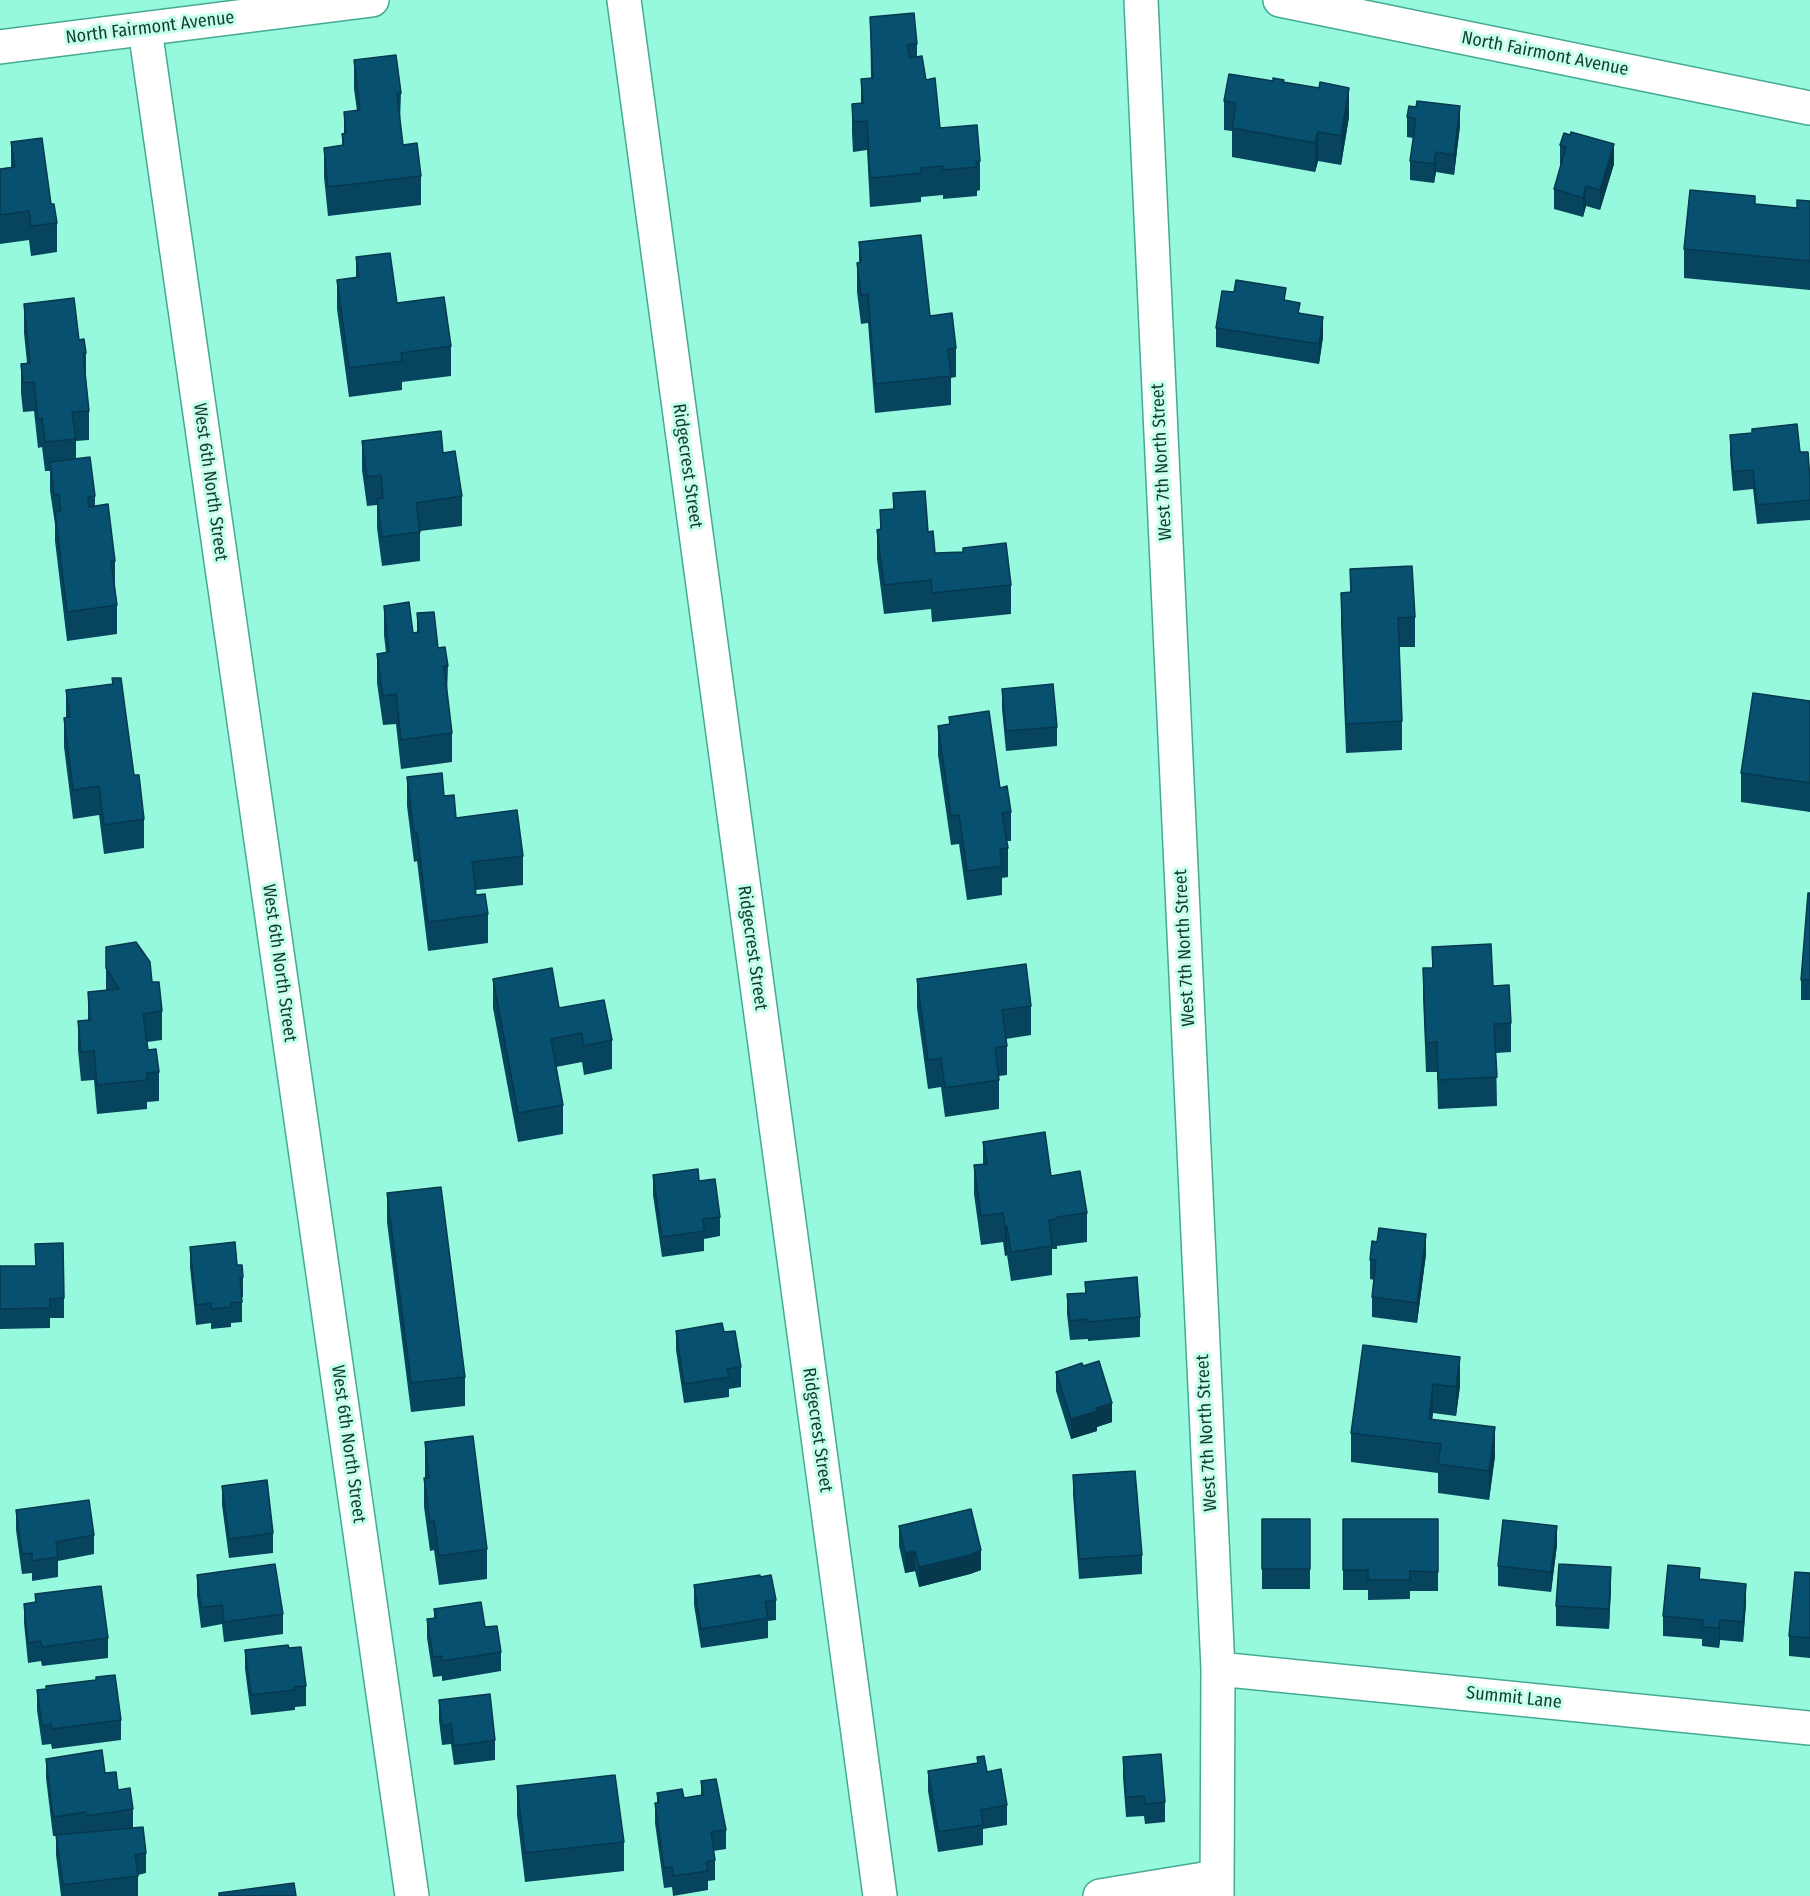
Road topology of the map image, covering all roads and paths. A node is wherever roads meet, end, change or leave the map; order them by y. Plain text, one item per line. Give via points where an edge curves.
1 (372, 0) edge
2 (624, 0) edge
3 (1141, 0) edge
4 (1280, 0) edge
5 (145, 29) junction
6 (0, 47) edge
7 (1810, 108) edge
8 (1218, 1669) junction
9 (1810, 1728) edge
10 (1216, 1887) edge
11 (412, 1896) edge
12 (880, 1896) edge
13 (1100, 1896) edge

1 - 5 street, North Fairmont Avenue
2 - 12 street, Ridgecrest Street
3 - 8 street, West 7th North Street
4 - 7 street, North Fairmont Avenue
5 - 6 street, North Fairmont Avenue
5 - 11 street, West 6th North Street
8 - 9 street, Summit Lane
8 - 10 street, West 7th North Street
10 - 13 street

